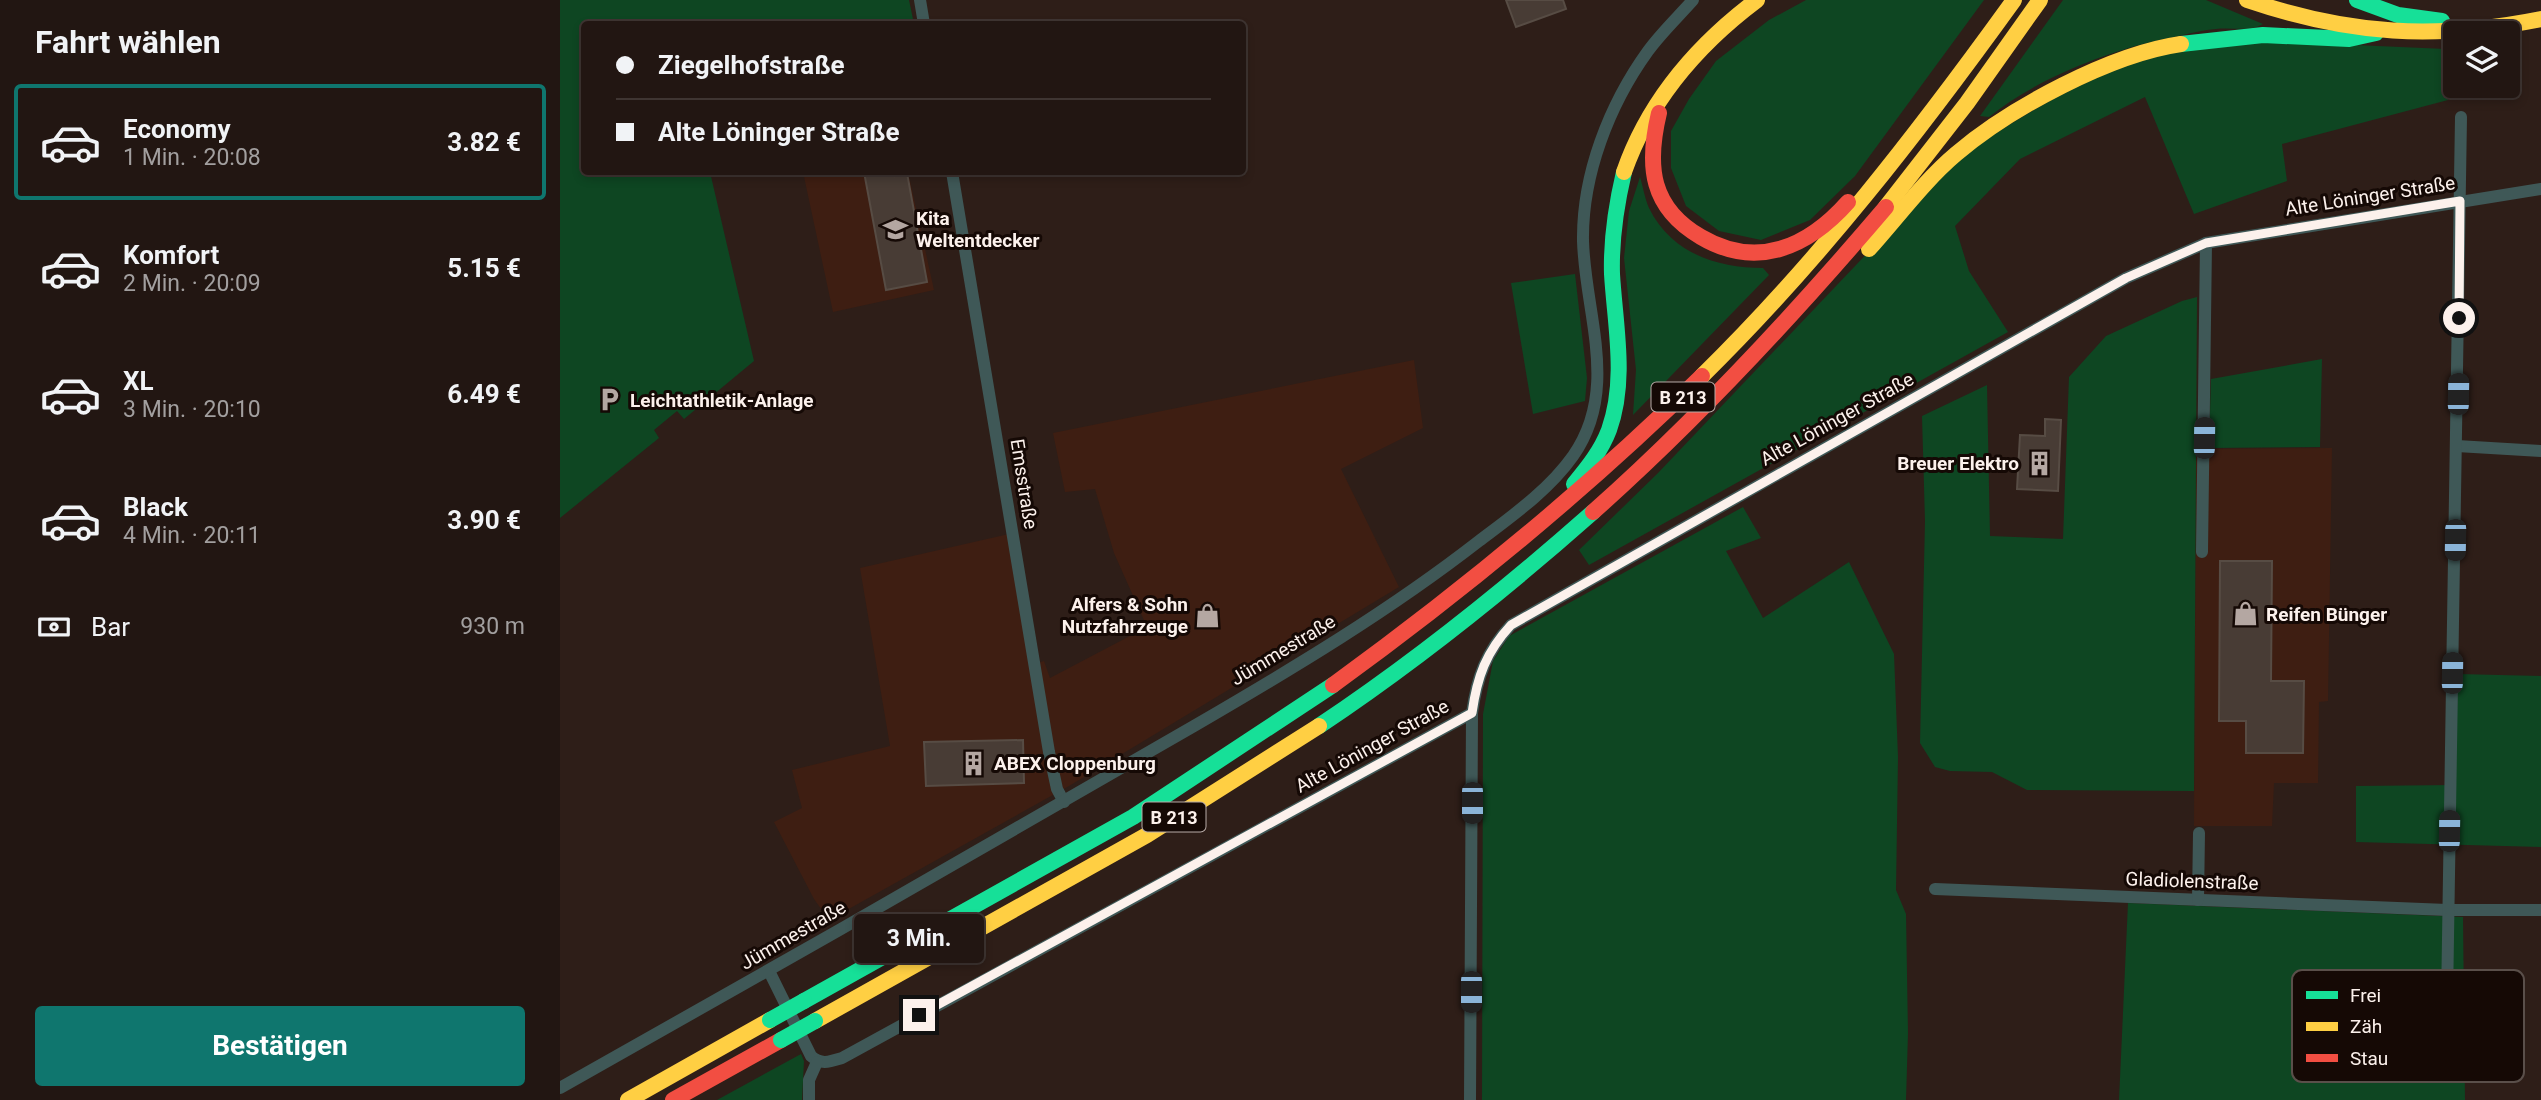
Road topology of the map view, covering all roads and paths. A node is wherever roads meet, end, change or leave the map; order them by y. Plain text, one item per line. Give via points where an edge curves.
1 (920, 0) edge
2 (1693, 0) edge
3 (1757, 0) edge
4 (2014, 0) edge
5 (2040, 0) edge
6 (2247, 0) edge
7 (2357, 0) edge
8 (2541, 10) edge
9 (2541, 19) edge
10 (924, 21) edge
11 (2376, 33) junction
12 (1665, 90) junction
13 (2461, 117) dead end
14 (1899, 158) junction
15 (953, 175) edge
16 (2541, 189) edge
17 (2460, 201) junction
18 (2206, 243) junction
19 (1838, 266) junction
20 (2457, 446) junction
21 (2541, 451) edge
22 (2202, 552) dead end
23 (1440, 608) junction
24 (1472, 713) junction
25 (1064, 802) junction
26 (2199, 832) dead end
27 (1935, 889) dead end
28 (2198, 900) junction
29 (2447, 910) junction
30 (2541, 911) edge
31 (2447, 970) edge
32 (769, 971) junction
33 (817, 1062) junction
34 (560, 1088) edge
35 (628, 1100) edge
36 (673, 1100) edge
37 (809, 1100) edge
38 (1470, 1100) edge

1 - 10 street
2 - 25 street, Jümmestraße via 1648,51 1625,88 1604,131 1590,178 1583,240 1599,383 1591,421 1572,458 1524,506 1373,617
3 - 12 highway, B 213 via 1700,46
4 - 14 highway, B 213
5 - 19 highway, B 213 via 1945,135
6 - 11 highway via 2308,20
7 - 8 highway via 2418,20 2460,21
9 - 11 highway via 2492,30
11 - 19 highway via 2349,39 2263,35 2177,44 2093,70 1992,126 1954,156 1860,260
12 - 14 highway via 1652,167 1660,197 1678,222 1716,246 1755,254 1803,240 1842,209 1878,166
12 - 23 highway, B 213 via 1631,148 1619,189 1612,237 1618,400 1604,444 1582,475 1537,520 1446,593
13 - 17 street
14 - 23 highway, B 213 via 1812,263 1720,362 1542,527
15 - 25 street, Emsstraße via 1049,752
16 - 17 street, Alte Löninger Straße
17 - 18 street, Alte Löninger Straße
17 - 20 street
18 - 22 street
18 - 24 street, Alte Löninger Straße via 2126,278 1511,625 1482,665
19 - 36 highway, B 213, bridge via 1749,364 1644,467 1551,550 1339,713 1082,872
20 - 21 street
20 - 29 street
23 - 35 highway, B 213, bridge via 1281,723 1176,791
24 - 33 street, Alte Löninger Straße via 842,1058
24 - 38 street
25 - 32 street, Jümmestraße
26 - 28 street
27 - 28 street, Gladiolenstraße
28 - 29 street, Gladiolenstraße
29 - 30 street, Gladiolenstraße
29 - 31 street
32 - 33 street
32 - 34 street, Jümmestraße
33 - 37 street via 809,1080

